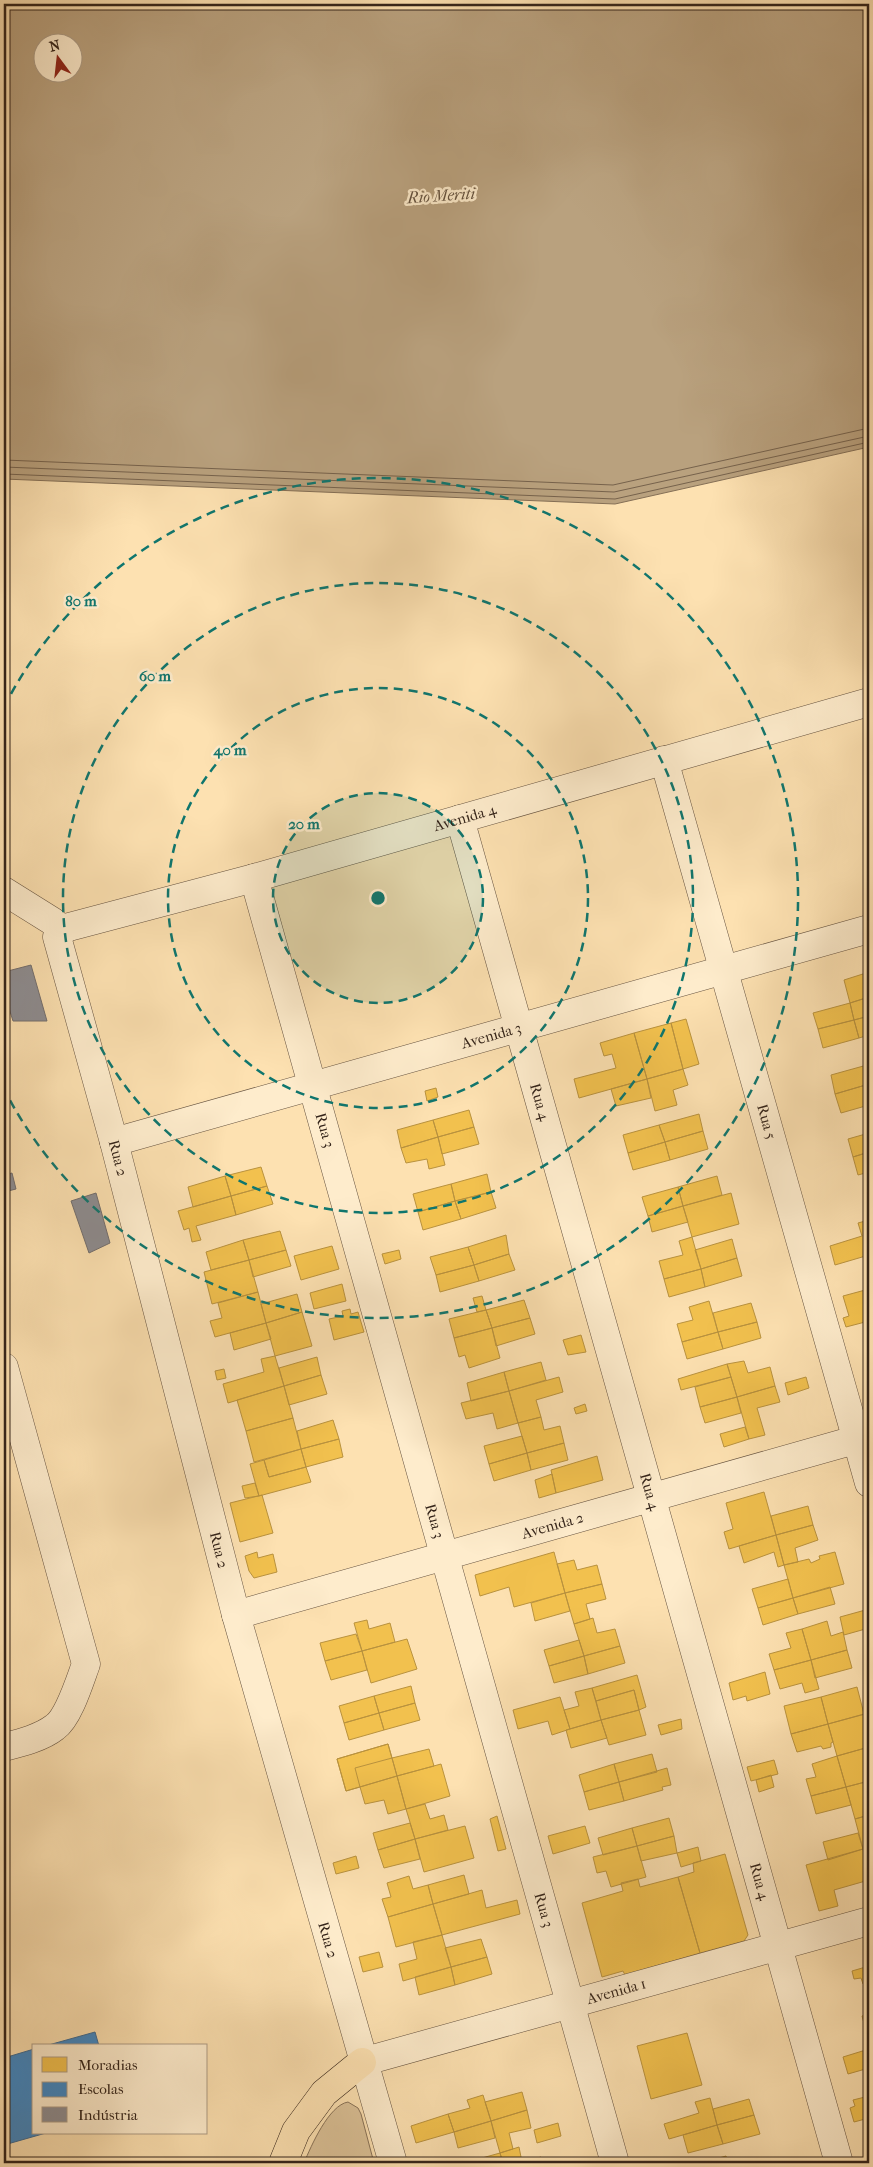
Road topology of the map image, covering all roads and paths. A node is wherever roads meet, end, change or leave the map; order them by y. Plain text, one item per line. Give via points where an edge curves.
1 (869, 702) edge
2 (664, 760) junction
3 (460, 819) junction
4 (254, 878) junction
5 (4, 891) edge
6 (869, 929) edge
7 (61, 932) junction
8 (724, 970) junction
9 (518, 1027) junction
10 (313, 1086) junction
11 (114, 1142) junction
12 (4, 1367) edge
13 (863, 1438) edge
14 (869, 1483) edge
15 (651, 1498) junction
16 (445, 1556) junction
17 (236, 1615) junction
18 (4, 1747) edge
19 (869, 1921) edge
20 (778, 1947) junction
21 (570, 2004) junction
22 (362, 2062) junction
23 (283, 2163) edge
24 (393, 2163) edge
25 (615, 2163) edge
26 (839, 2163) edge

1 - 2 street, Avenida 4
2 - 3 street, Avenida 4
2 - 8 street, Rua 5
3 - 4 street, Avenida 4
3 - 9 street, Rua 4
4 - 7 street, Avenida 4 via 69,927
4 - 10 street, Rua 3
5 - 7 street via 52,921
6 - 8 street, Avenida 3
7 - 11 street, Rua 2 via 57,937 58,943
8 - 9 street, Avenida 3
8 - 13 street, Rua 5
9 - 10 street, Avenida 3
9 - 15 street, Rua 4
10 - 11 street, Avenida 3
10 - 16 street, Rua 3
11 - 17 street, Rua 2
12 - 18 street via 86,1664 76,1696 56,1727
13 - 14 street, Rua 5
13 - 15 street, Avenida 2
15 - 16 street, Avenida 2
15 - 20 street, Rua 4
16 - 17 street, Avenida 2
16 - 21 street, Rua 3
17 - 22 street, Rua 2
19 - 20 street, Avenida 1
20 - 21 street, Avenida 1
20 - 26 street, Rua 4
21 - 22 street, Avenida 1
21 - 25 street, Rua 3
22 - 23 highway via 324,2093 296,2131
22 - 24 street, Rua 2

